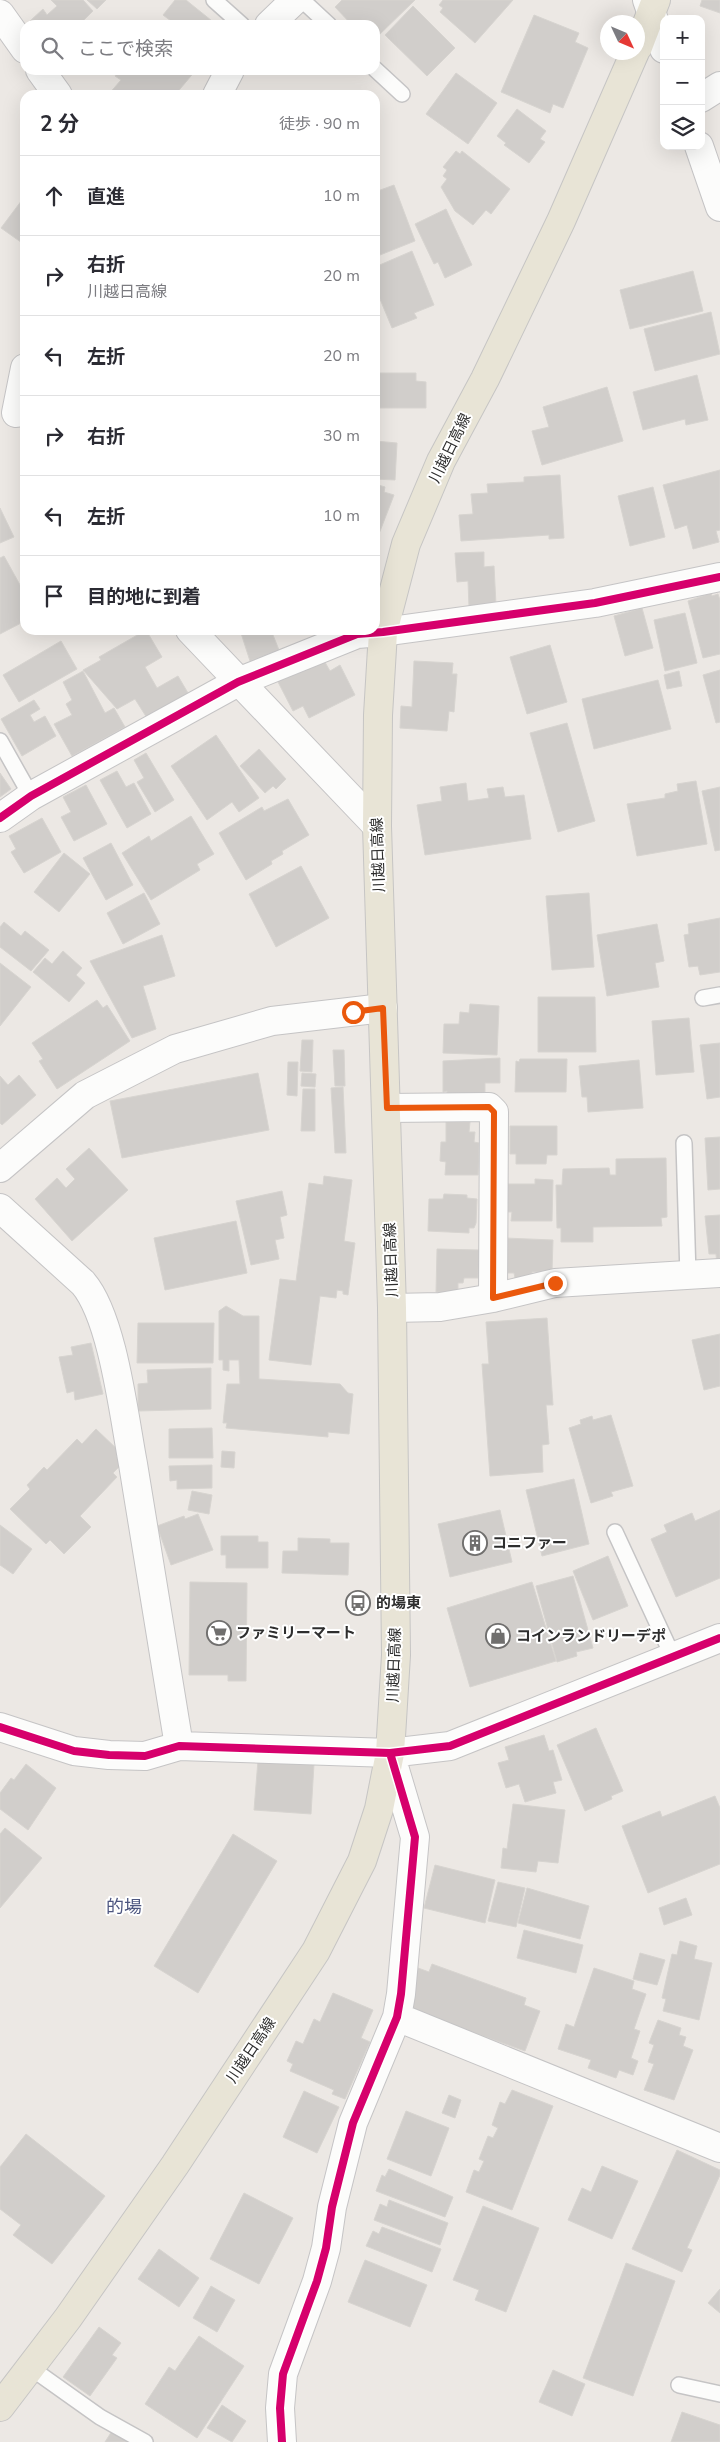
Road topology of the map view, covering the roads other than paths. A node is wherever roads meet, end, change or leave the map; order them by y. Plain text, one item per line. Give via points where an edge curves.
1 (214, 0) edge
2 (295, 0) edge
3 (302, 0) edge
4 (651, 5) edge
5 (0, 14) edge
6 (236, 20) edge
7 (274, 20) edge
8 (324, 20) edge
9 (645, 24) edge
10 (660, 35) edge
11 (20, 42) edge
12 (631, 60) edge
13 (380, 74) edge
14 (44, 75) edge
15 (227, 75) edge
16 (720, 86) edge
17 (54, 90) edge
18 (220, 90) edge
19 (402, 94) dead end
20 (705, 95) edge
21 (700, 150) edge
22 (720, 207) edge
23 (20, 389) edge
24 (14, 415) edge
25 (720, 577) edge
26 (380, 632) edge
27 (383, 632) junction
28 (195, 635) edge
29 (355, 635) edge
30 (238, 682) junction
31 (0, 741) edge
32 (31, 796) junction
33 (0, 818) edge
34 (377, 826) junction
35 (720, 995) edge
36 (703, 998) dead end
37 (383, 1008) junction
38 (387, 1108) junction
39 (684, 1143) dead end
40 (0, 1168) edge
41 (0, 1208) edge
42 (720, 1273) edge
43 (688, 1275) junction
44 (493, 1298) junction
45 (392, 1308) junction
46 (615, 1532) dead end
47 (720, 1638) edge
48 (673, 1657) junction
49 (0, 1727) edge
50 (179, 1746) junction
51 (390, 1754) junction
52 (397, 2017) junction
53 (720, 2148) edge
54 (31, 2368) junction
55 (678, 2385) dead end
56 (720, 2394) edge
57 (0, 2407) edge
58 (145, 2442) edge
59 (282, 2442) edge

1 - 6 lane
2 - 7 street
3 - 8 lane
4 - 9 main road
4 - 10 street
5 - 11 street
12 - 27 main road, 川越日高線 via 561,221 485,379 441,461 406,544
13 - 19 lane
14 - 17 street
15 - 18 street
16 - 20 street
21 - 22 street
23 - 24 street
25 - 27 street via 595,603
26 - 27 street
27 - 34 main road, 川越日高線
28 - 30 street
29 - 30 street
30 - 32 street
30 - 34 street
31 - 32 lane
32 - 33 street
34 - 37 main road, 川越日高線
35 - 36 lane
37 - 38 main road, 川越日高線
37 - 40 street via 272,1021 175,1049 85,1095
38 - 44 street via 489,1107 494,1112
38 - 45 main road, 川越日高線
39 - 43 lane
41 - 50 street via 83,1283 101,1313 121,1398
42 - 43 street
43 - 44 street via 555,1283
44 - 45 street via 440,1307
45 - 51 main road, 川越日高線 via 396,1656
46 - 48 lane
47 - 48 street
48 - 51 street via 450,1746
49 - 50 street via 74,1752 145,1756
50 - 51 street
51 - 52 street via 415,1837
51 - 54 main road, 川越日高線 via 379,1809 362,1861 316,1951 175,2166
52 - 53 street
52 - 59 street via 353,2122 317,2281 283,2374
54 - 57 main road, 川越日高線
54 - 58 lane via 100,2417
55 - 56 lane

